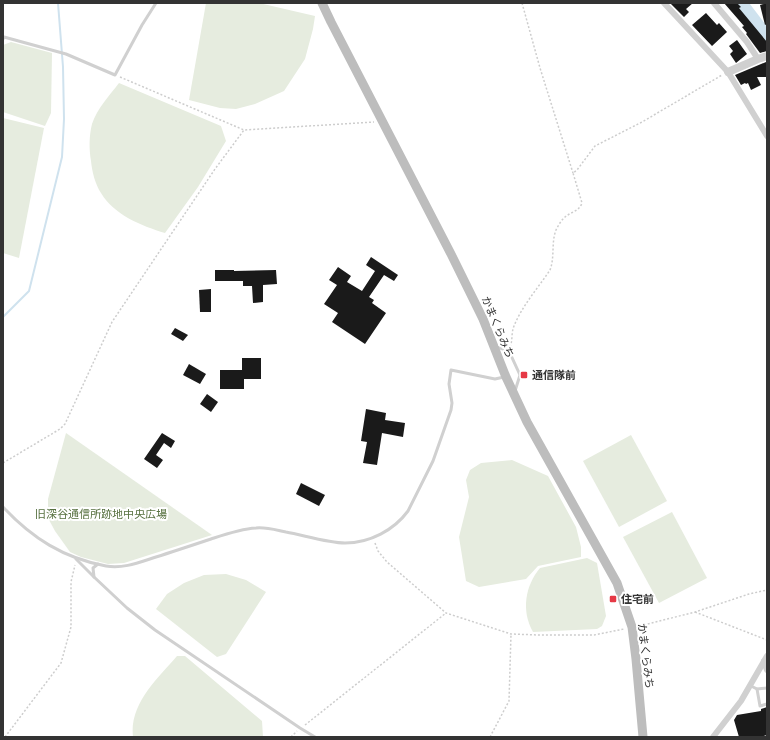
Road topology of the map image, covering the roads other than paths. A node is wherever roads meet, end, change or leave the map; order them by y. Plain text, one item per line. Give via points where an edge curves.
1 (156, 3) edge
2 (322, 3) edge
3 (664, 3) edge
4 (714, 3) edge
5 (3, 39) edge
6 (767, 56) edge
7 (758, 59) junction
8 (728, 72) junction
9 (767, 136) edge
10 (493, 345) junction
11 (506, 377) junction
12 (514, 395) junction
13 (3, 506) edge
14 (76, 559) junction
15 (98, 564) junction
16 (94, 578) junction
17 (766, 658) edge
18 (767, 670) edge
19 (754, 687) junction
20 (767, 688) edge
21 (767, 704) edge
22 (315, 737) edge
23 (643, 737) edge
24 (713, 737) edge

1 - 5 lane via 115,75 66,54
2 - 10 main road, かまくらみち via 454,261
3 - 8 street
4 - 7 street
6 - 7 street
7 - 8 street
8 - 9 street
10 - 11 main road, かまくらみち
10 - 12 lane via 509,351 520,375
11 - 12 main road, かまくらみち
11 - 15 lane via 495,379 451,370 451,410 425,478 403,518 390,529 373,537 346,543 266,528 248,529 132,565
12 - 23 main road, かまくらみち via 617,583 632,627
13 - 14 lane via 28,532
14 - 15 lane
14 - 16 lane
15 - 16 lane via 93,568
16 - 22 lane via 155,630
17 - 18 street
17 - 19 street
19 - 20 lane
19 - 21 lane via 760,706
19 - 24 street

